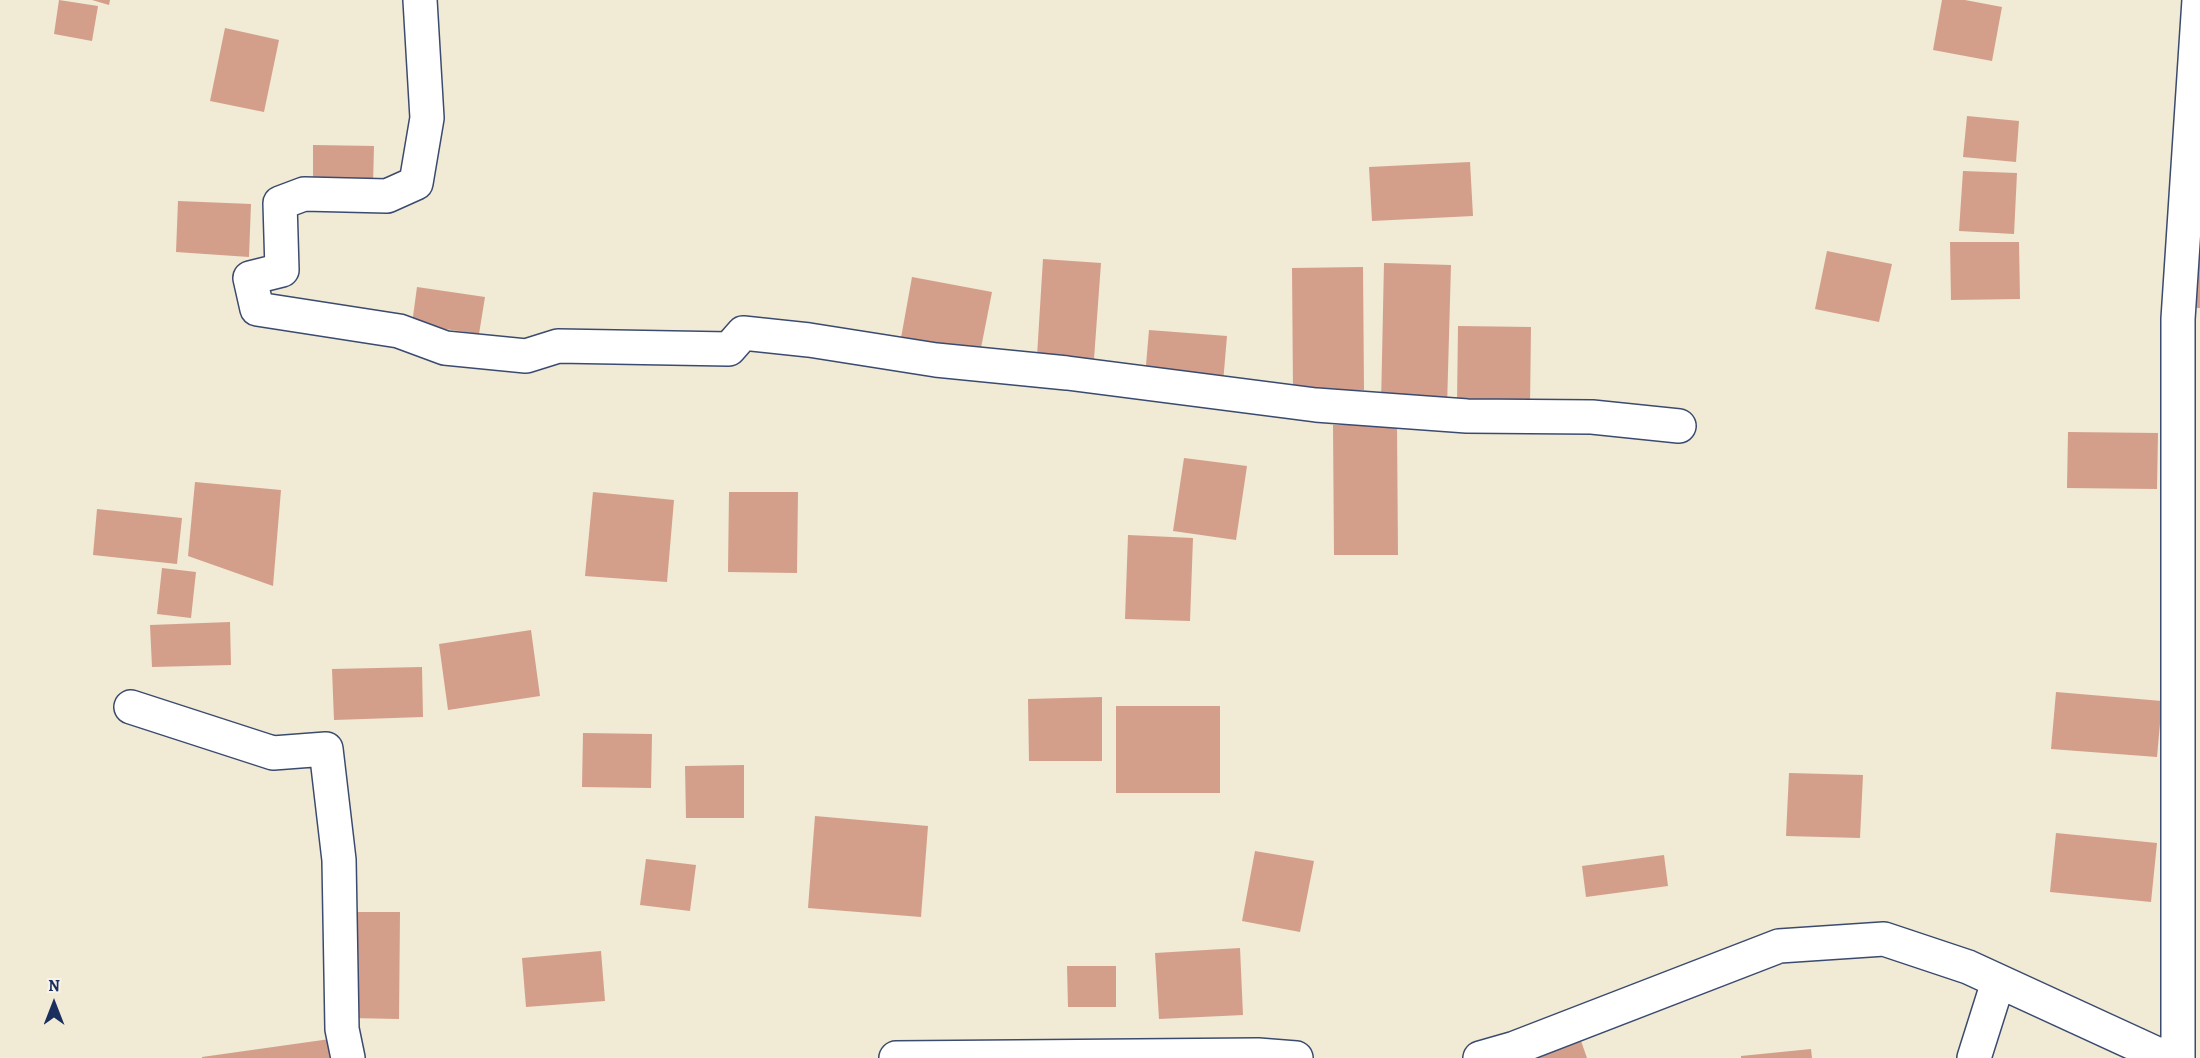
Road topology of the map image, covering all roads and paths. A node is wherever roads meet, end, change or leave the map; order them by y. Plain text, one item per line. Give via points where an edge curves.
1 (420, 0) edge
2 (2199, 0) edge
3 (2197, 72) edge
4 (1679, 426) dead end
5 (131, 707) dead end
6 (1998, 982) junction
7 (982, 1057) edge
8 (348, 1058) edge
9 (896, 1058) edge
10 (1296, 1058) edge
11 (1480, 1058) edge
12 (1974, 1058) edge
13 (2166, 1058) edge
14 (2178, 1058) edge

1 - 4 street via 427,118 416,183 387,196 304,194 280,203 282,270 250,278 257,309 399,331 445,348 526,356 558,346 729,350 743,333 1316,405 1467,416 1592,417
2 - 3 street
3 - 14 street via 2178,319
5 - 8 street via 273,753 326,750 339,860 342,1029
6 - 11 street via 1968,967 1884,939 1779,946
6 - 12 street
6 - 13 street
7 - 9 street
7 - 10 street

